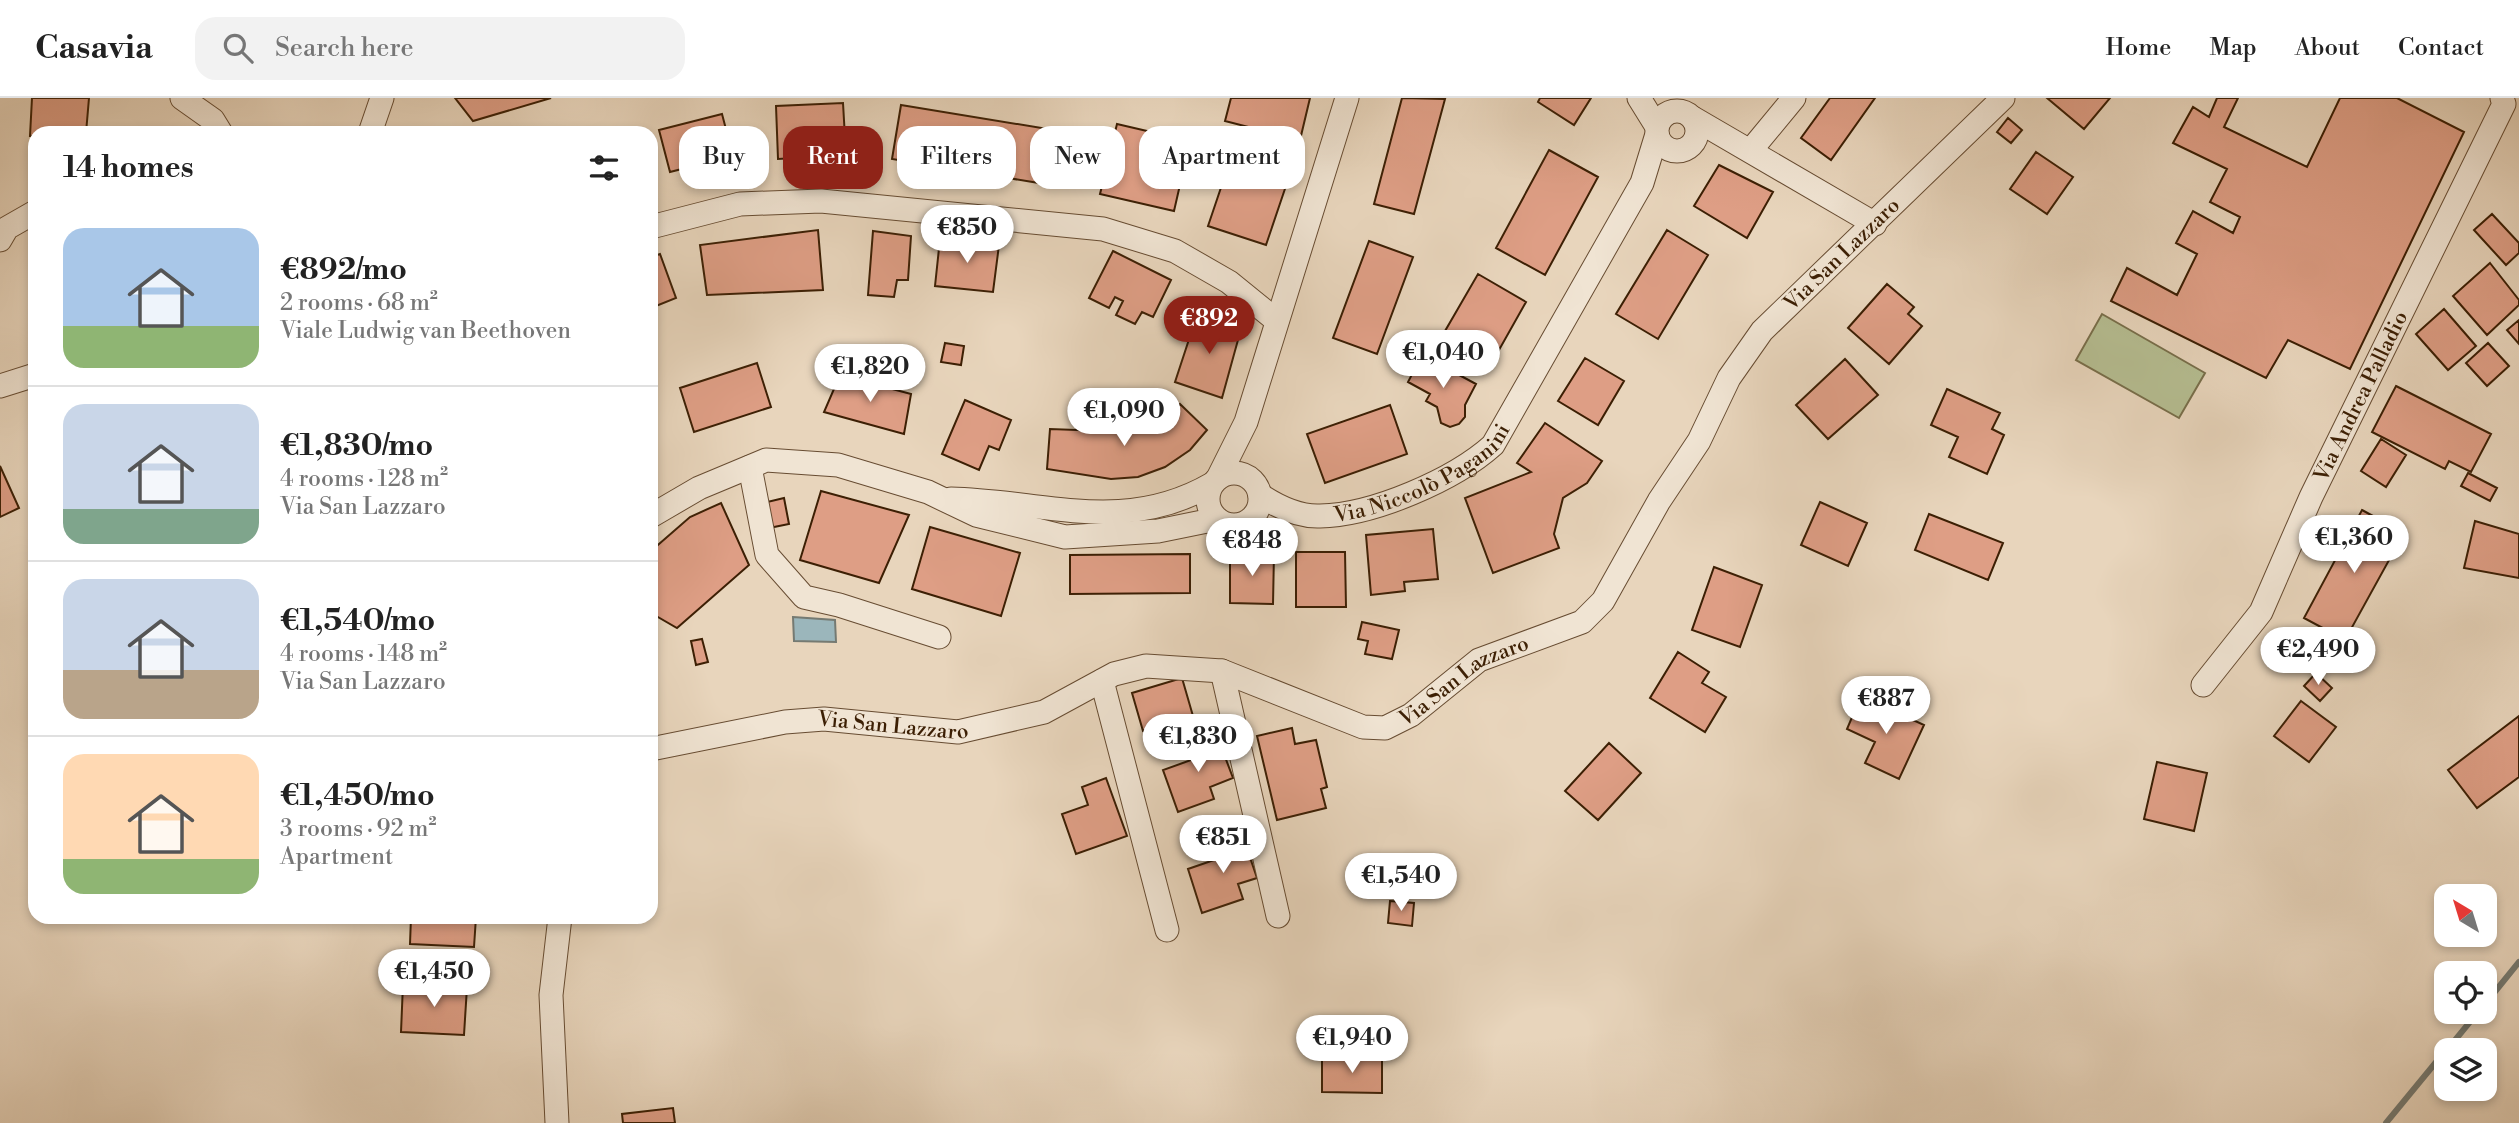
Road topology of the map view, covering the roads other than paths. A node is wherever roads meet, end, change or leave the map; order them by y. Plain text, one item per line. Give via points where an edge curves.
1 (181, 98) edge
2 (383, 98) edge
3 (1347, 98) edge
4 (1639, 98) edge
5 (1794, 98) edge
6 (2003, 98) edge
7 (2502, 98) edge
8 (1675, 109) edge
9 (216, 126) edge
10 (373, 126) edge
11 (1657, 131) junction
12 (1693, 143) junction
13 (1751, 150) junction
14 (28, 216) edge
15 (1875, 224) junction
16 (658, 225) edge
17 (0, 240) edge
18 (1277, 321) junction
19 (28, 377) edge
20 (0, 386) edge
21 (1246, 422) junction
22 (750, 467) junction
23 (1215, 481) junction
24 (1257, 488) junction
25 (945, 499) junction
26 (658, 512) edge
27 (1217, 519) junction
28 (939, 637) dead end
29 (1222, 671) junction
30 (1102, 681) junction
31 (2203, 685) dead end
32 (658, 748) edge
33 (1278, 916) dead end
34 (559, 924) edge
35 (1167, 930) dead end
36 (556, 1123) edge

1 - 9 street
2 - 10 street
3 - 18 street
4 - 11 street
5 - 13 street
6 - 15 street, Via San Lazzaro
7 - 31 street, Via Andrea Palladio via 2504,104 2311,497 2261,612
8 - 11 street via 1663,116
8 - 12 street via 1698,131
8 - 13 street
11 - 12 street via 1669,149 1682,150
11 - 24 street, Via Niccolò Paganini via 1642,183 1493,445 1457,472 1353,512 1294,513 1276,506
12 - 13 street
13 - 15 street
14 - 17 street via 7,228
15 - 29 street, Via San Lazzaro via 1762,331 1729,378 1699,442 1659,501 1619,577 1582,622 1479,660 1411,715 1385,728 1363,727
16 - 18 street via 740,204 821,201 1103,229 1175,251 1228,282
18 - 21 street
19 - 20 street
21 - 23 street
21 - 24 street via 1246,447
22 - 25 street via 766,460 838,465
22 - 26 street via 699,488
22 - 28 street via 767,555 804,597
23 - 24 street via 1241,473
23 - 25 street via 1186,497 1132,512 1089,514
23 - 27 street via 1208,498
24 - 27 street via 1260,504 1251,519 1234,525
25 - 27 street via 976,515 1065,537 1158,531
29 - 30 street, Via San Lazzaro via 1146,666
29 - 33 street
30 - 32 street, Via San Lazzaro via 1044,712 958,732 824,719 785,722
30 - 35 street
34 - 36 street via 551,995

